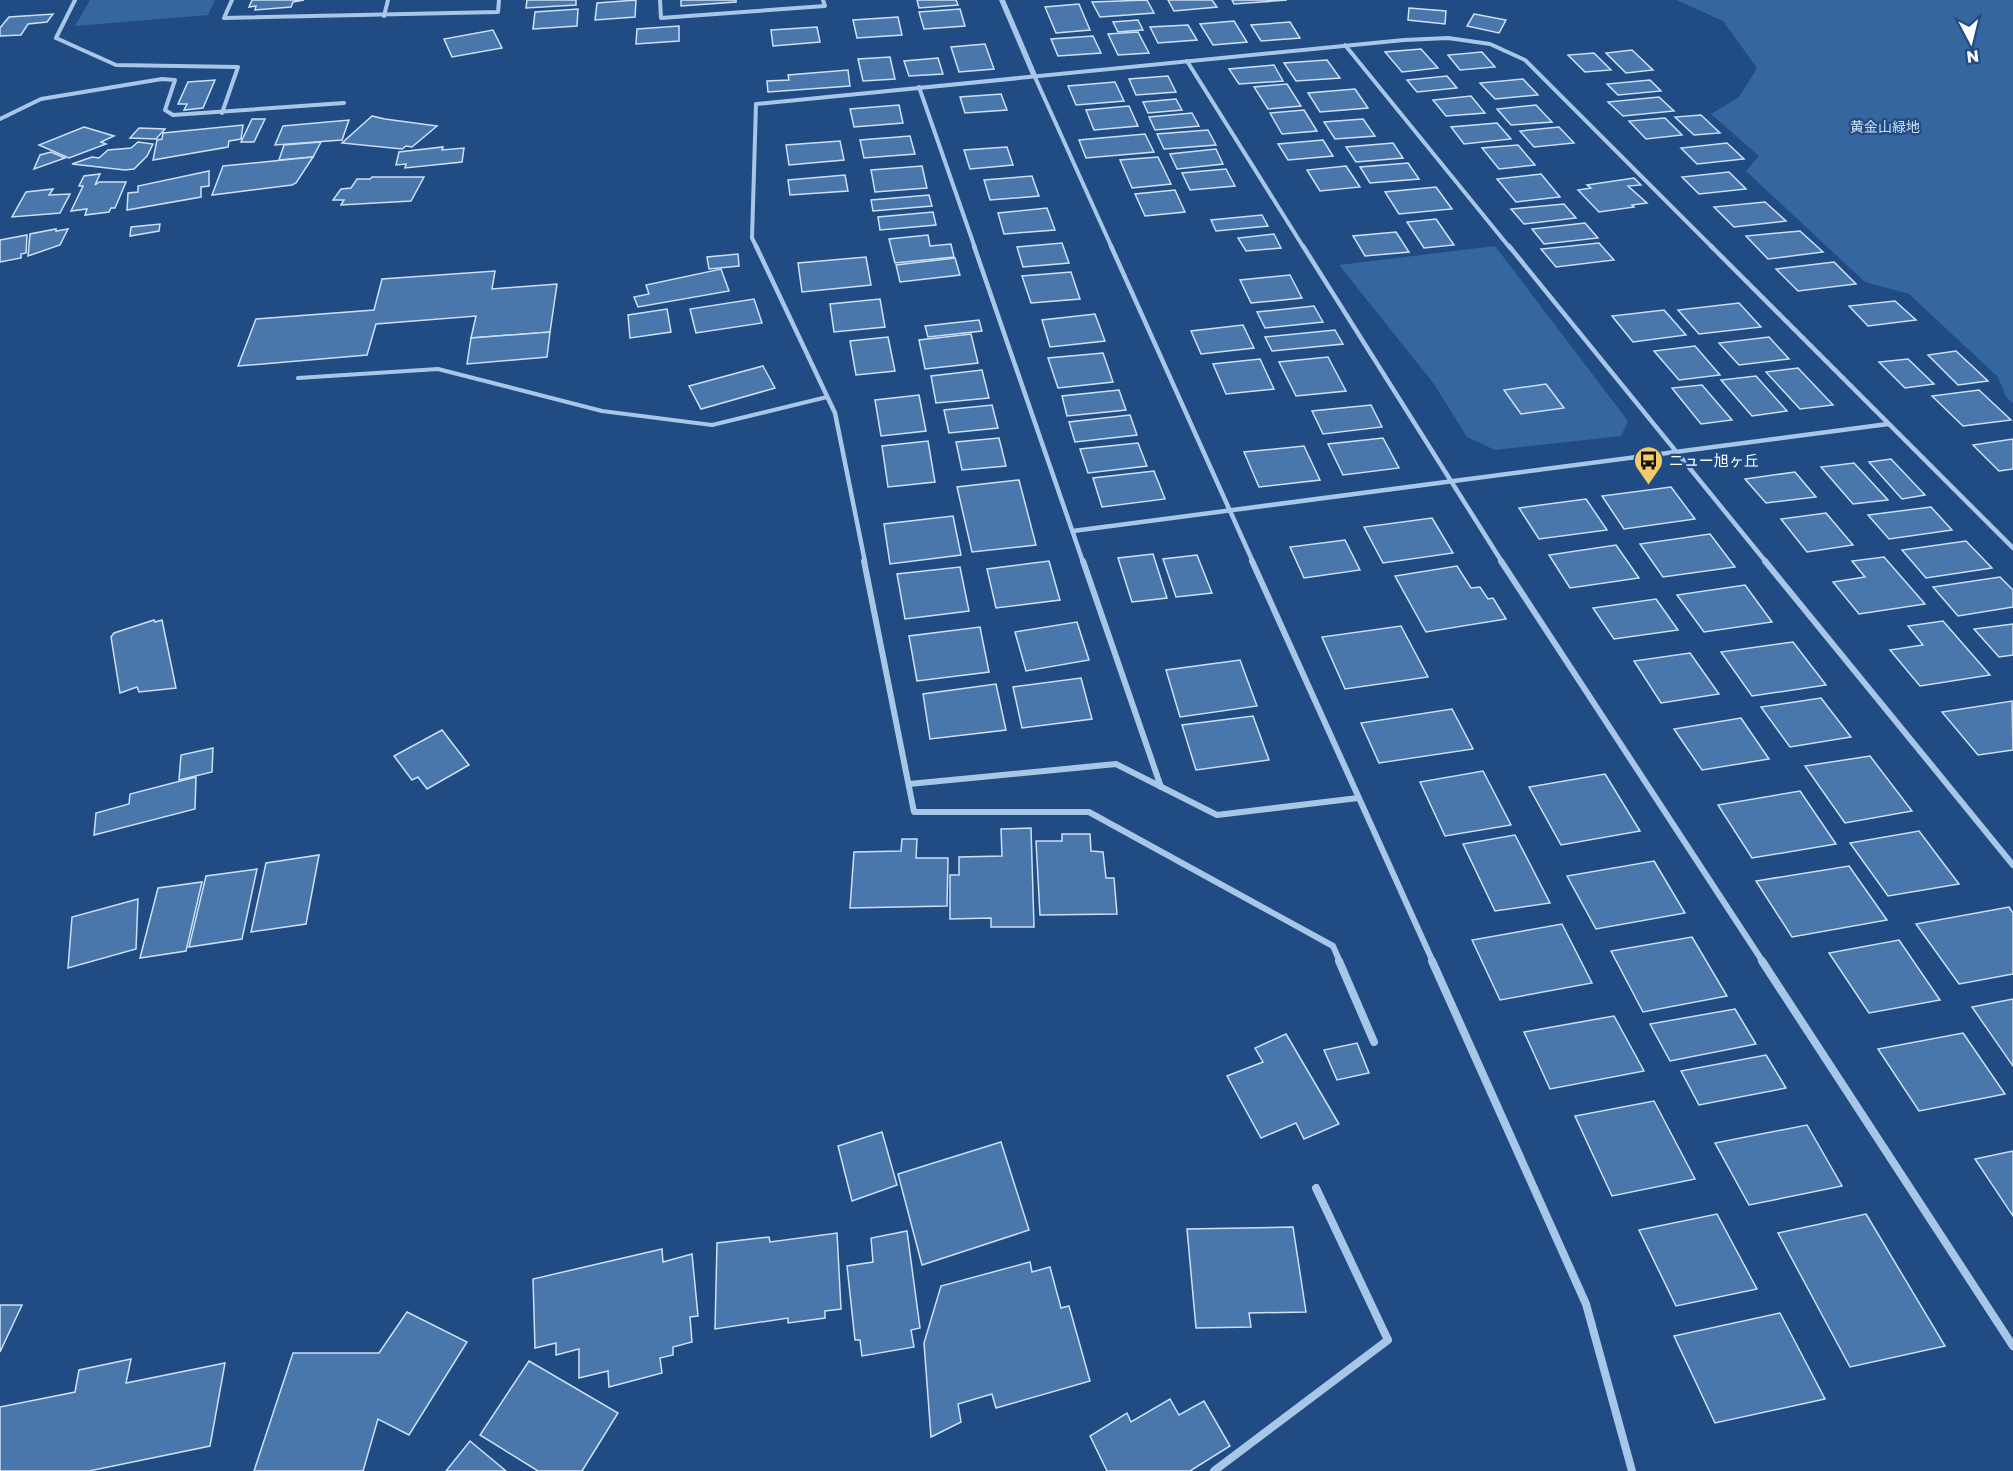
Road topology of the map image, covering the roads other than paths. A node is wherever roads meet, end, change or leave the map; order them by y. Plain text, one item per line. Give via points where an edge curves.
1 (75, 0) edge
2 (232, 0) edge
3 (388, 0) edge
4 (499, 0) edge
5 (660, 0) edge
6 (824, 0) edge
7 (1002, 0) edge
8 (384, 16) junction
9 (1346, 45) junction
10 (1187, 61) junction
11 (1034, 75) junction
12 (919, 87) junction
13 (344, 103) dead end
14 (222, 113) junction
15 (0, 119) edge
16 (298, 378) dead end
17 (827, 397) junction
18 (1888, 424) junction
19 (1675, 452) junction
20 (1450, 482) junction
21 (1230, 511) junction
22 (1073, 531) junction
23 (2013, 548) edge
24 (909, 784) junction
25 (1161, 787) junction
26 (1358, 798) junction
27 (2013, 865) edge
28 (1374, 1042) dead end
29 (1316, 1188) dead end
30 (2013, 1346) edge
31 (1214, 1471) edge
32 (1632, 1471) edge

1 - 14 street via 56,38 116,65 238,67
2 - 8 street via 224,18
3 - 8 street
4 - 8 street via 498,12
5 - 6 street via 661,18 825,6
7 - 11 street
9 - 10 street
9 - 18 street via 1448,38 1490,44 1525,60
9 - 19 street
10 - 11 street
10 - 20 street
11 - 12 street
11 - 21 street
12 - 17 street via 756,104 752,238
12 - 22 street
13 - 14 street
14 - 15 street via 173,115 165,110 175,80 162,79 41,99
16 - 17 lane via 438,369 602,411 712,425
17 - 24 street via 835,413
18 - 19 street
18 - 23 street
19 - 20 street
19 - 27 street
20 - 21 street
20 - 30 street
21 - 22 street
21 - 26 street
22 - 25 street
24 - 25 street via 1116,764
24 - 28 street via 914,812 1089,812 1332,945
25 - 26 street via 1217,815
26 - 32 street via 1586,1304
29 - 31 street via 1388,1340

